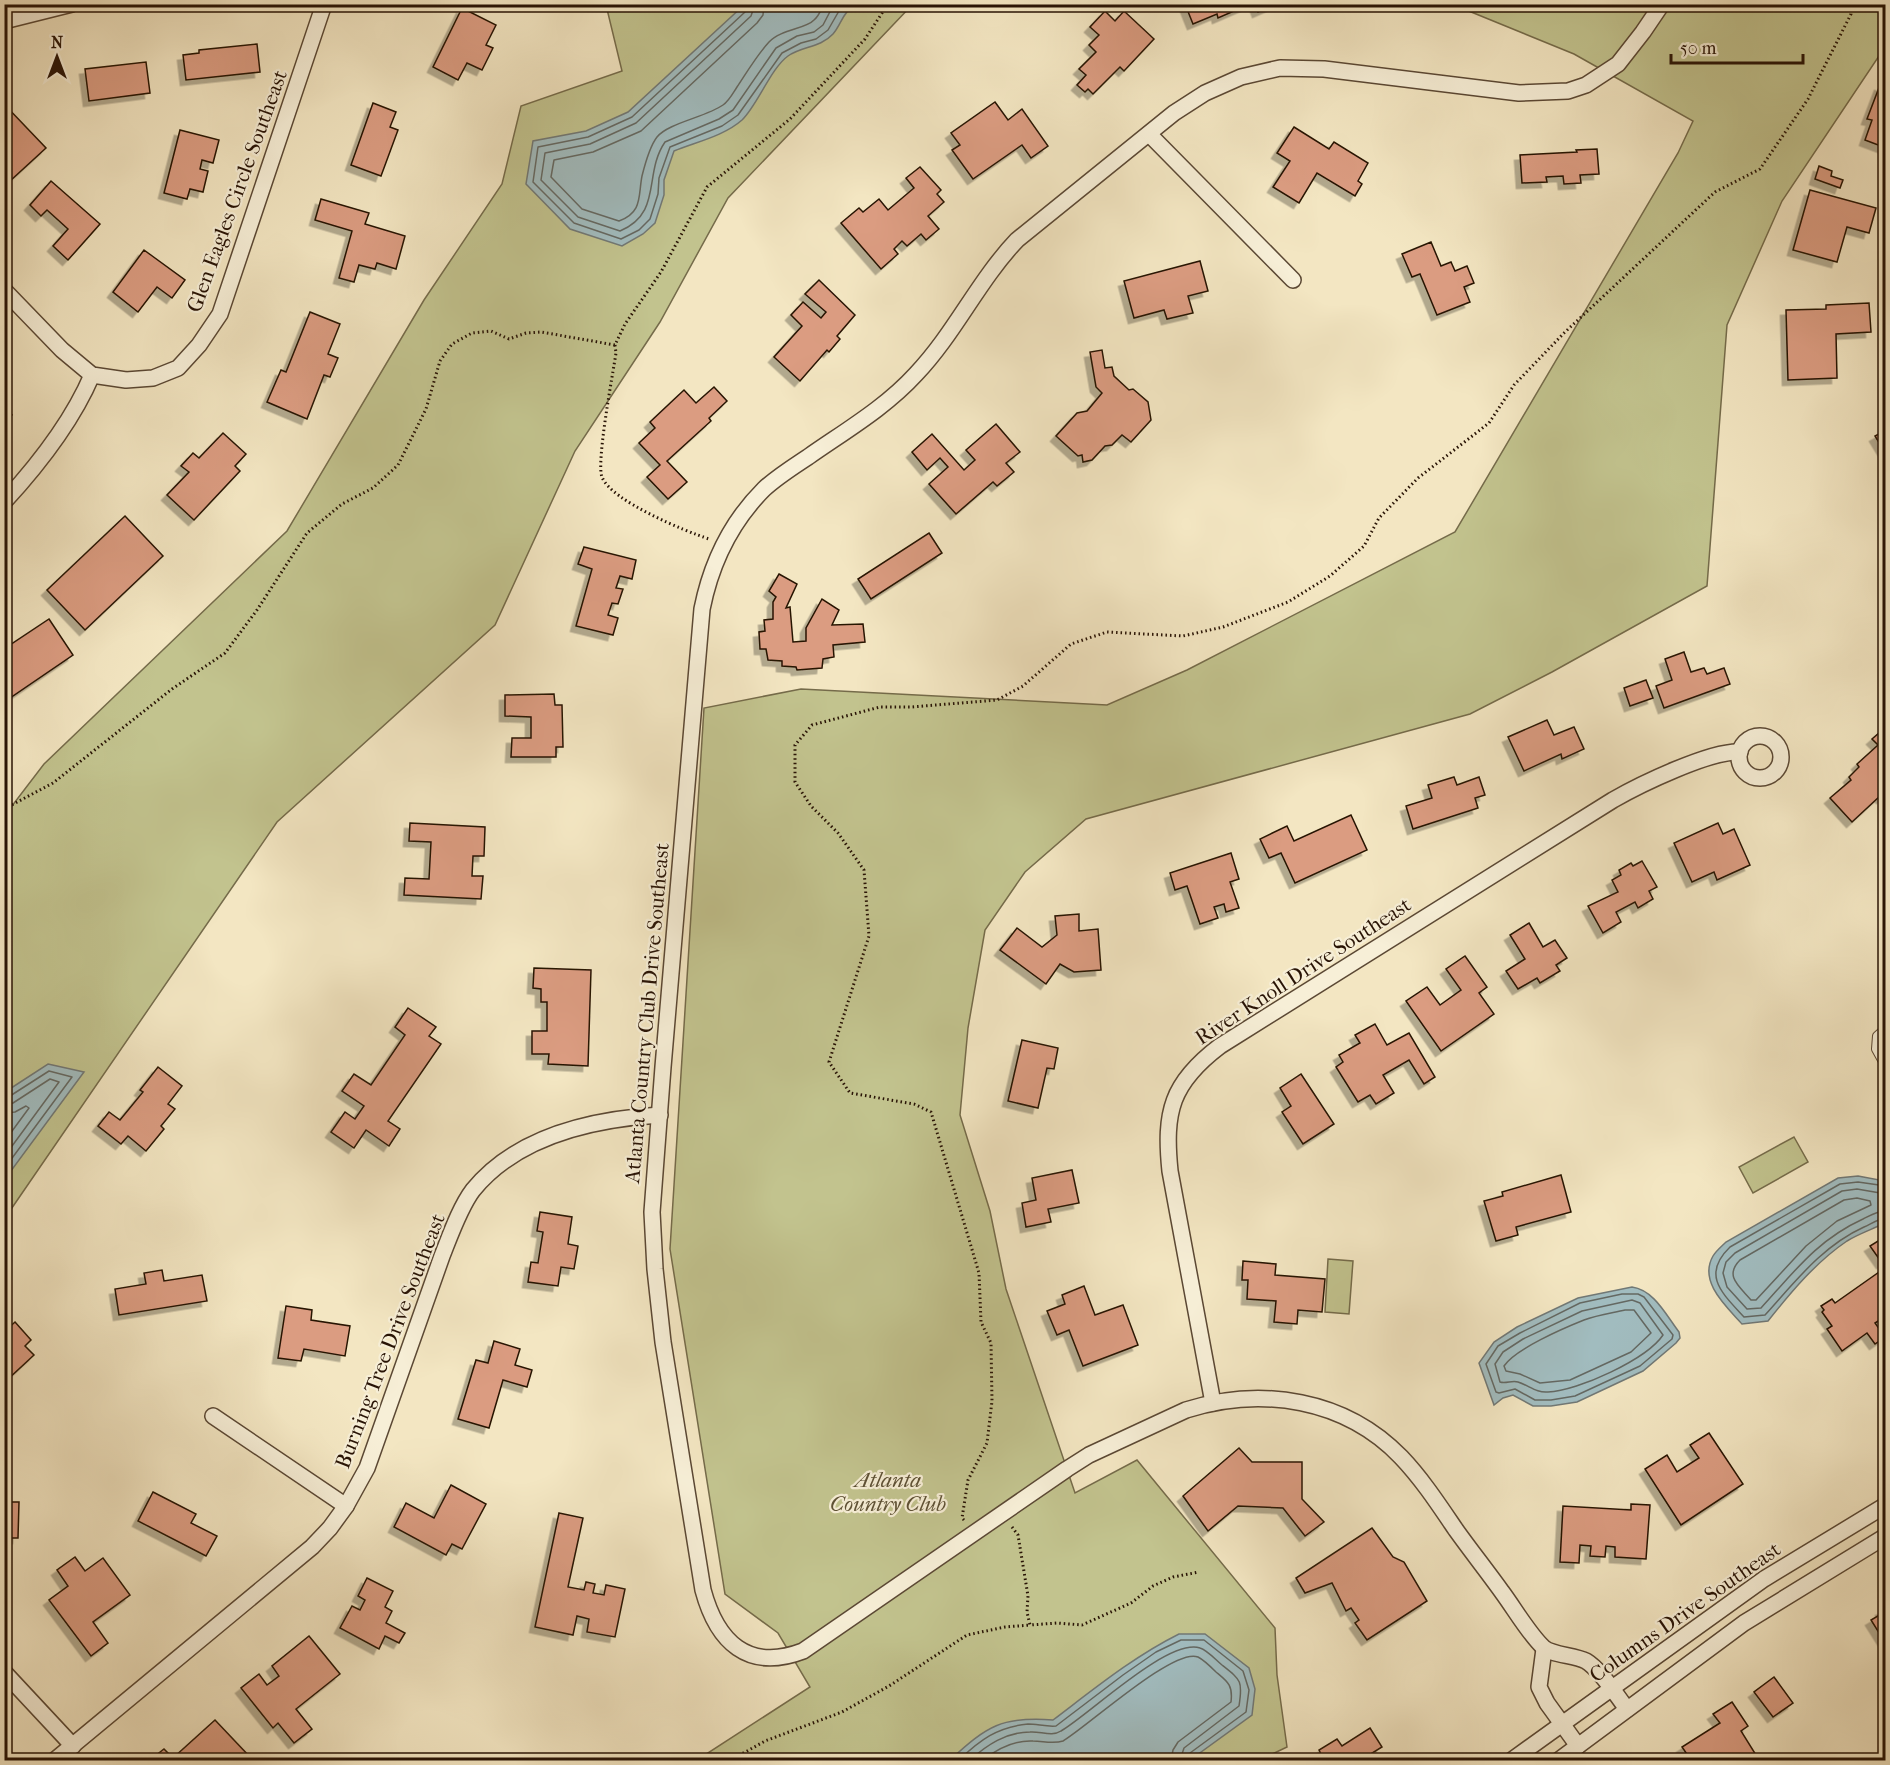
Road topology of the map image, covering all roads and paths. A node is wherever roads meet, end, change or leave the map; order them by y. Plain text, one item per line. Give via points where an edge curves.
1 (72, 4) edge
2 (324, 4) edge
3 (888, 4) edge
4 (1662, 4) edge
5 (1851, 4) edge
6 (4, 21) edge
7 (1149, 134) junction
8 (1293, 280) dead end
9 (4, 290) edge
10 (615, 345) junction
11 (92, 375) junction
12 (4, 502) edge
13 (723, 545) junction
14 (1740, 752) dead end
15 (4, 809) edge
16 (1886, 1028) edge
17 (1886, 1067) edge
18 (660, 1115) junction
19 (1213, 1403) junction
20 (213, 1416) dead end
21 (1886, 1505) edge
22 (346, 1506) junction
23 (1009, 1522) dead end
24 (967, 1526) dead end
25 (1886, 1536) edge
26 (1199, 1572) dead end
27 (1030, 1625) junction
28 (1544, 1649) junction
29 (4, 1672) edge
30 (1611, 1689) junction
31 (1627, 1709) junction
32 (1562, 1725) junction
33 (73, 1746) junction
34 (1578, 1746) junction
35 (55, 1761) edge
36 (731, 1761) edge
37 (1512, 1761) edge
38 (1559, 1761) edge

1 - 6 street
2 - 11 street, Glen Eagles Circle Southeast via 220,315 178,368 153,378 126,380
3 - 10 path via 865,39 789,119 707,187 661,272
4 - 7 street, Atlanta Country Club Drive Southeast via 1618,64 1586,85 1568,91 1519,93 1324,69 1280,68 1241,77 1204,93
5 - 24 path via 1851,14 1808,99 1760,169 1715,192 1564,333 1514,384 1489,423 1418,478 1379,518 1364,546 1330,576 1288,602 1223,627 1183,636 1107,632 1071,644 1023,686 997,700 880,707 813,725 795,745 795,782 864,870 869,936 829,1062 850,1093 914,1104 931,1112 979,1273 981,1322 991,1344 992,1401 987,1443 968,1480 962,1518
7 - 8 street
7 - 13 street, Atlanta Country Club Drive Southeast via 1017,240 916,374 884,405 764,489
9 - 11 street
10 - 13 path via 600,472 603,480 624,499 650,514
10 - 15 path via 541,332 509,339 491,332 472,333 452,344 440,361 426,409 398,465 374,488 342,504 307,533 225,653 172,689 53,783
11 - 12 street via 80,404 59,435
13 - 18 street, Atlanta Country Club Drive Southeast via 702,609
14 - 19 street, River Knoll Drive Southeast via 1721,753 1640,784 1612,800 1220,1046 1189,1074 1172,1105 1167,1147
16 - 17 lane via 1877,1036 1876,1049
18 - 19 street, Atlanta Country Club Drive Southeast via 653,1244 665,1353 703,1590 720,1630 740,1650 773,1659 803,1651 1089,1455 1186,1410
18 - 22 street, Burning Tree Drive Southeast via 626,1117 553,1135 497,1167 472,1191 442,1256 376,1448
19 - 28 street, Atlanta Country Club Drive Southeast via 1252,1398 1292,1400 1330,1411 1370,1430 1417,1475
20 - 22 street
21 - 30 street, Columns Drive Southeast via 1764,1579
22 - 33 street, Burning Tree Drive Southeast via 312,1548
23 - 27 path via 1018,1535
25 - 31 street, Columns Drive Southeast via 1744,1623
26 - 27 path via 1153,1586 1131,1603 1082,1625
27 - 36 path via 967,1635 842,1712 765,1741
28 - 30 street via 1587,1662
28 - 32 street via 1539,1687
29 - 33 street
30 - 31 street
30 - 32 street, Columns Drive Southeast
31 - 34 street, Columns Drive Southeast
32 - 34 street
32 - 37 street, Columns Drive Southeast
33 - 35 street, Burning Tree Drive Southeast
34 - 38 street, Columns Drive Southeast

